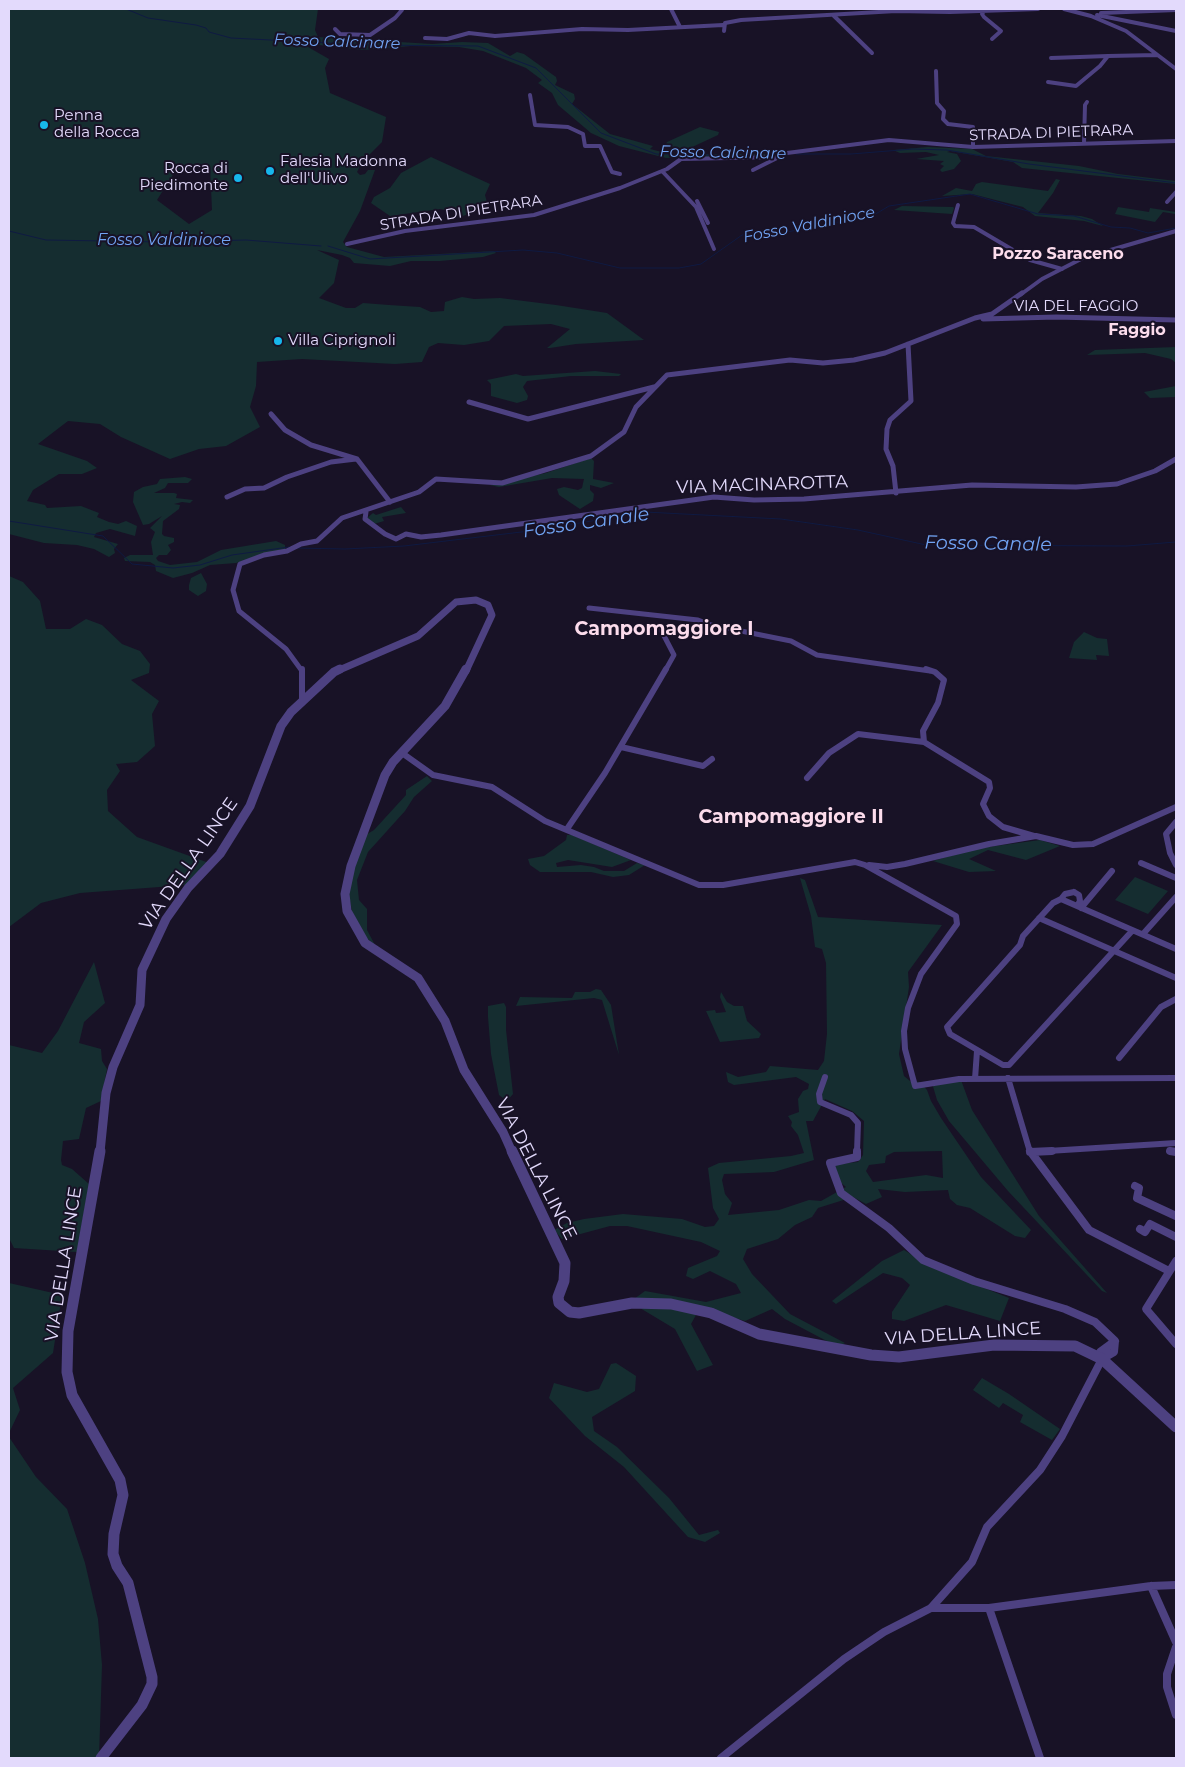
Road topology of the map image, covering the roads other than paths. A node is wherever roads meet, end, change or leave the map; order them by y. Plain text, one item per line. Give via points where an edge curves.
1 (400, 9) edge
2 (671, 9) edge
3 (1038, 9) edge
4 (1064, 9) edge
5 (1176, 10) edge
6 (984, 11) junction
7 (1078, 11) edge
8 (833, 15) junction
9 (723, 25) junction
10 (680, 26) junction
11 (335, 29) dead end
12 (724, 31) dead end
13 (1176, 31) edge
14 (425, 38) dead end
15 (992, 39) dead end
16 (872, 53) dead end
17 (1158, 55) junction
18 (1108, 56) junction
19 (1051, 58) dead end
20 (1176, 69) edge
21 (936, 71) dead end
22 (1048, 82) dead end
23 (530, 94) dead end
24 (1087, 102) dead end
25 (1176, 141) edge
26 (1084, 143) junction
27 (973, 148) junction
28 (779, 157) junction
29 (665, 170) junction
30 (753, 170) dead end
31 (620, 174) dead end
32 (1176, 192) edge
33 (1167, 202) dead end
34 (958, 205) dead end
35 (708, 224) dead end
36 (1176, 231) edge
37 (347, 244) dead end
38 (714, 249) dead end
39 (1062, 269) junction
40 (975, 318) junction
41 (1176, 320) edge
42 (908, 344) junction
43 (655, 387) junction
44 (469, 402) dead end
45 (271, 414) dead end
46 (1176, 458) edge
47 (357, 459) junction
48 (896, 493) junction
49 (226, 497) dead end
50 (390, 502) junction
51 (364, 511) junction
52 (589, 608) dead end
53 (649, 628) dead end
54 (302, 700) junction
55 (924, 742) junction
56 (621, 747) junction
57 (402, 753) junction
58 (712, 759) dead end
59 (807, 778) dead end
60 (1176, 808) edge
61 (1176, 822) edge
62 (567, 829) junction
63 (1036, 836) junction
64 (1141, 863) dead end
65 (865, 865) junction
66 (1176, 865) edge
67 (1112, 871) dead end
68 (1176, 878) edge
69 (1176, 897) edge
70 (1061, 899) junction
71 (1079, 907) junction
72 (1039, 918) junction
73 (1132, 930) junction
74 (1143, 934) junction
75 (1176, 949) edge
76 (1114, 950) junction
77 (1176, 978) edge
78 (1176, 999) edge
79 (977, 1051) junction
80 (1119, 1058) dead end
81 (826, 1077) dead end
82 (1008, 1078) junction
83 (1176, 1078) edge
84 (975, 1079) junction
85 (1176, 1143) edge
86 (1030, 1152) junction
87 (1135, 1186) dead end
88 (1175, 1213) edge
89 (1140, 1229) dead end
90 (1176, 1237) edge
91 (1176, 1261) edge
92 (1169, 1271) junction
93 (1176, 1344) edge
94 (1102, 1359) junction
95 (1176, 1426) edge
96 (1176, 1585) edge
97 (1151, 1586) junction
98 (930, 1608) junction
99 (990, 1608) junction
100 (1176, 1642) edge
101 (1176, 1647) edge
102 (1176, 1715) edge
103 (101, 1758) edge
104 (721, 1758) edge
105 (1040, 1758) edge

1 - 11 street via 394,18 370,35 346,36
2 - 10 street
3 - 6 street
4 - 7 street
5 - 7 street
6 - 8 street
6 - 15 street via 984,17 1001,31
7 - 13 street
7 - 17 street via 1126,30
8 - 9 street via 741,20
8 - 16 street
9 - 10 street
9 - 12 street
10 - 14 street via 495,36 468,33 447,39
17 - 18 street
17 - 20 street
18 - 19 street
18 - 22 street via 1076,86
21 - 27 street via 938,103 944,111 943,119 948,124 973,127
23 - 31 street via 535,125 568,127 583,134 585,146 600,146 612,172
24 - 26 street
25 - 26 street, STRADA DI PIETRARA
26 - 27 street, STRADA DI PIETRARA
27 - 28 street, STRADA DI PIETRARA via 888,140 855,146 829,146
28 - 29 street, STRADA DI PIETRARA via 681,159
28 - 30 street, STRADA DI PIETRARA
29 - 35 street via 694,198
29 - 37 street, STRADA DI PIETRARA via 534,216 405,231
29 - 38 street via 696,207
32 - 33 street
34 - 39 street via 955,226 974,227 1030,260
36 - 39 street via 1083,258
39 - 40 street via 992,314
40 - 41 street, VIA DEL FAGGIO via 1056,316
40 - 42 street
42 - 43 street via 854,360 823,363 790,360 667,375
42 - 48 street via 912,401 890,420 887,429 886,448 893,466
43 - 44 street via 528,419
43 - 50 street via 636,407 624,432 591,456 502,483 436,479 418,492
45 - 47 street via 285,430 311,445
46 - 48 street, VIA MACINAROTTA via 1155,471 1117,484 1076,487 972,485
47 - 49 street via 331,462 264,488 245,489
47 - 50 street
48 - 51 street, VIA MACINAROTTA via 780,500 714,497 441,535 421,537 406,534 396,540 365,519
50 - 51 street
51 - 54 street via 342,518 317,541 240,564 236,572 233,590 240,611 286,649 300,665
52 - 55 street via 698,620 797,642 817,655 935,672 944,680 938,703 923,731
53 - 56 street via 661,630 674,655
54 - 57 street, VIA DELLA LINCE via 325,678 344,667 418,636 456,602 476,600 485,603 491,608 492,615 458,688
54 - 103 street, VIA DELLA LINCE via 281,726 250,806 220,854 188,888 154,941 142,970 140,1005 113,1067 106,1093 104,1126 68,1331 67,1372 72,1395 120,1480 123,1495 113,1554 128,1583 152,1684 134,1717
55 - 59 street via 858,734 829,753
55 - 63 street via 989,782 990,788 983,804 989,816 1003,827
56 - 58 street via 702,766
56 - 62 street
57 - 62 street via 433,776 492,787 545,821
57 - 94 street, VIA DELLA LINCE via 385,776 351,866 345,894 347,910 365,943 418,978 445,1021 464,1070 503,1132 565,1263 564,1281 558,1297 564,1308 579,1313 632,1304 670,1304 711,1313 759,1334 871,1356 899,1357 994,1346 1054,1345 1076,1346
60 - 63 street via 1093,844 1073,845
61 - 66 street via 1166,834
62 - 65 street via 699,885 723,885 842,863
63 - 65 street via 905,864 887,867
64 - 68 street
65 - 84 street via 956,916 957,924 912,993 904,1031 905,1050 915,1086
67 - 71 street
69 - 74 street
70 - 71 street
70 - 71 street via 1065,894 1074,892 1079,895
70 - 72 street
71 - 73 street
72 - 76 street
72 - 79 street via 1023,936 1020,946 947,1027 950,1034
73 - 74 street
73 - 76 street
74 - 75 street
76 - 77 street
76 - 79 street via 1008,1065
78 - 80 street via 1161,1007
79 - 84 street
81 - 94 street via 820,1102 851,1115 858,1122 857,1156 830,1162 834,1181 841,1193 889,1228 923,1260 974,1281 1082,1315 1103,1328 1115,1342 1100,1352
82 - 83 street
82 - 84 street
82 - 86 street
85 - 86 street
86 - 92 street via 1089,1230
87 - 88 street via 1139,1188 1137,1198
89 - 90 street via 1145,1232 1150,1224
91 - 92 street
92 - 93 street via 1146,1309
94 - 95 street, VIA DELLA LINCE
94 - 98 street via 1062,1436 1040,1470 987,1527 972,1562
96 - 97 street
97 - 99 street
97 - 100 street
98 - 99 street
98 - 104 street via 884,1632 844,1659
99 - 105 street
101 - 102 street via 1167,1680

